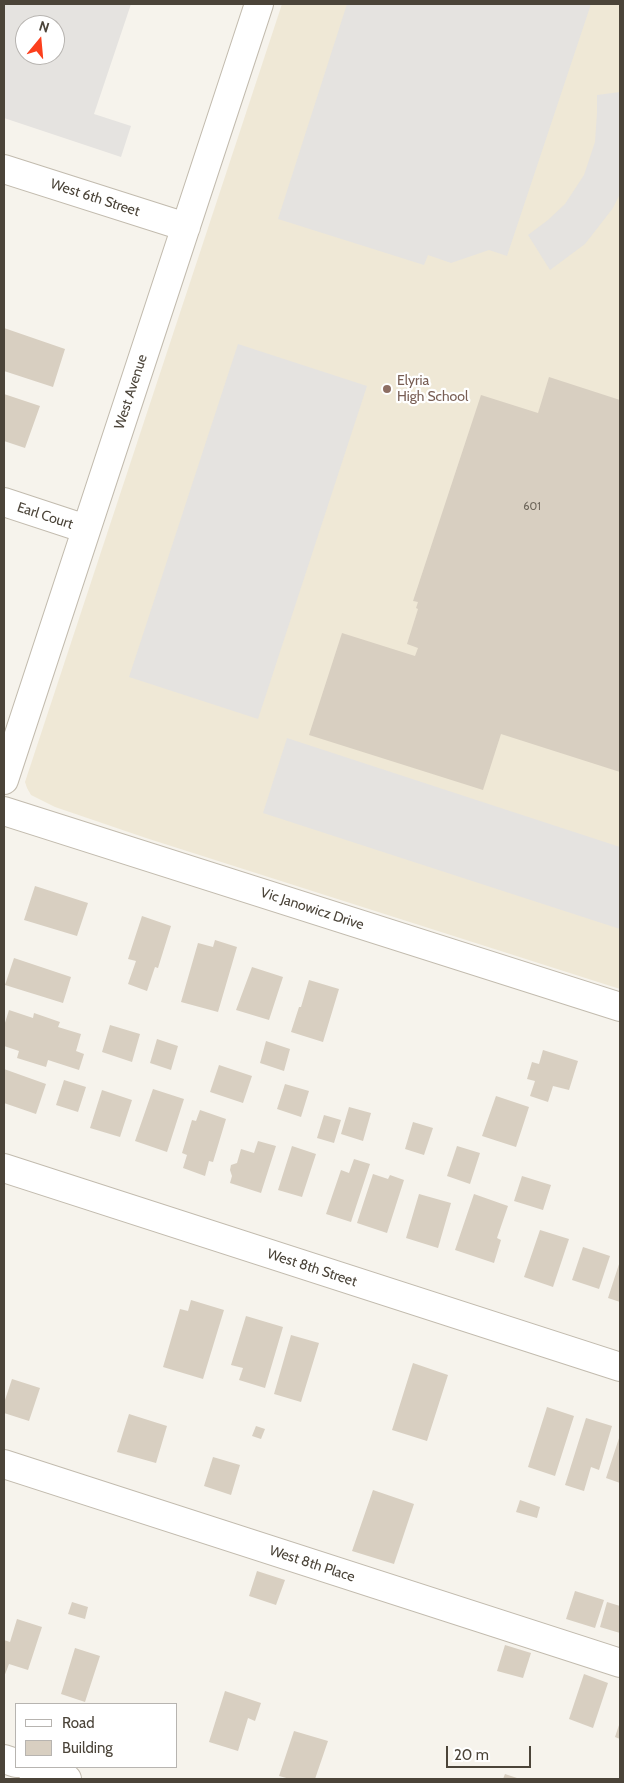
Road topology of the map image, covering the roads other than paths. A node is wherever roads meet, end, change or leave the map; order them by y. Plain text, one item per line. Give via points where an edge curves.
1 (259, 4) edge
2 (4, 169) edge
3 (186, 227) junction
4 (4, 502) edge
5 (86, 529) junction
6 (4, 780) edge
7 (4, 810) edge
8 (620, 1007) edge
9 (4, 1168) edge
10 (620, 1367) edge
11 (4, 1464) edge
12 (620, 1663) edge
13 (32, 1768) edge
14 (67, 1779) edge

1 - 3 street, West Avenue
2 - 3 street, West 6th Street
3 - 5 street, West Avenue
4 - 5 street, Earl Court
5 - 6 street, West Avenue
7 - 8 street, Vic Janowicz Drive
9 - 10 street, West 8th Street
11 - 12 street, West 8th Place
13 - 14 street

